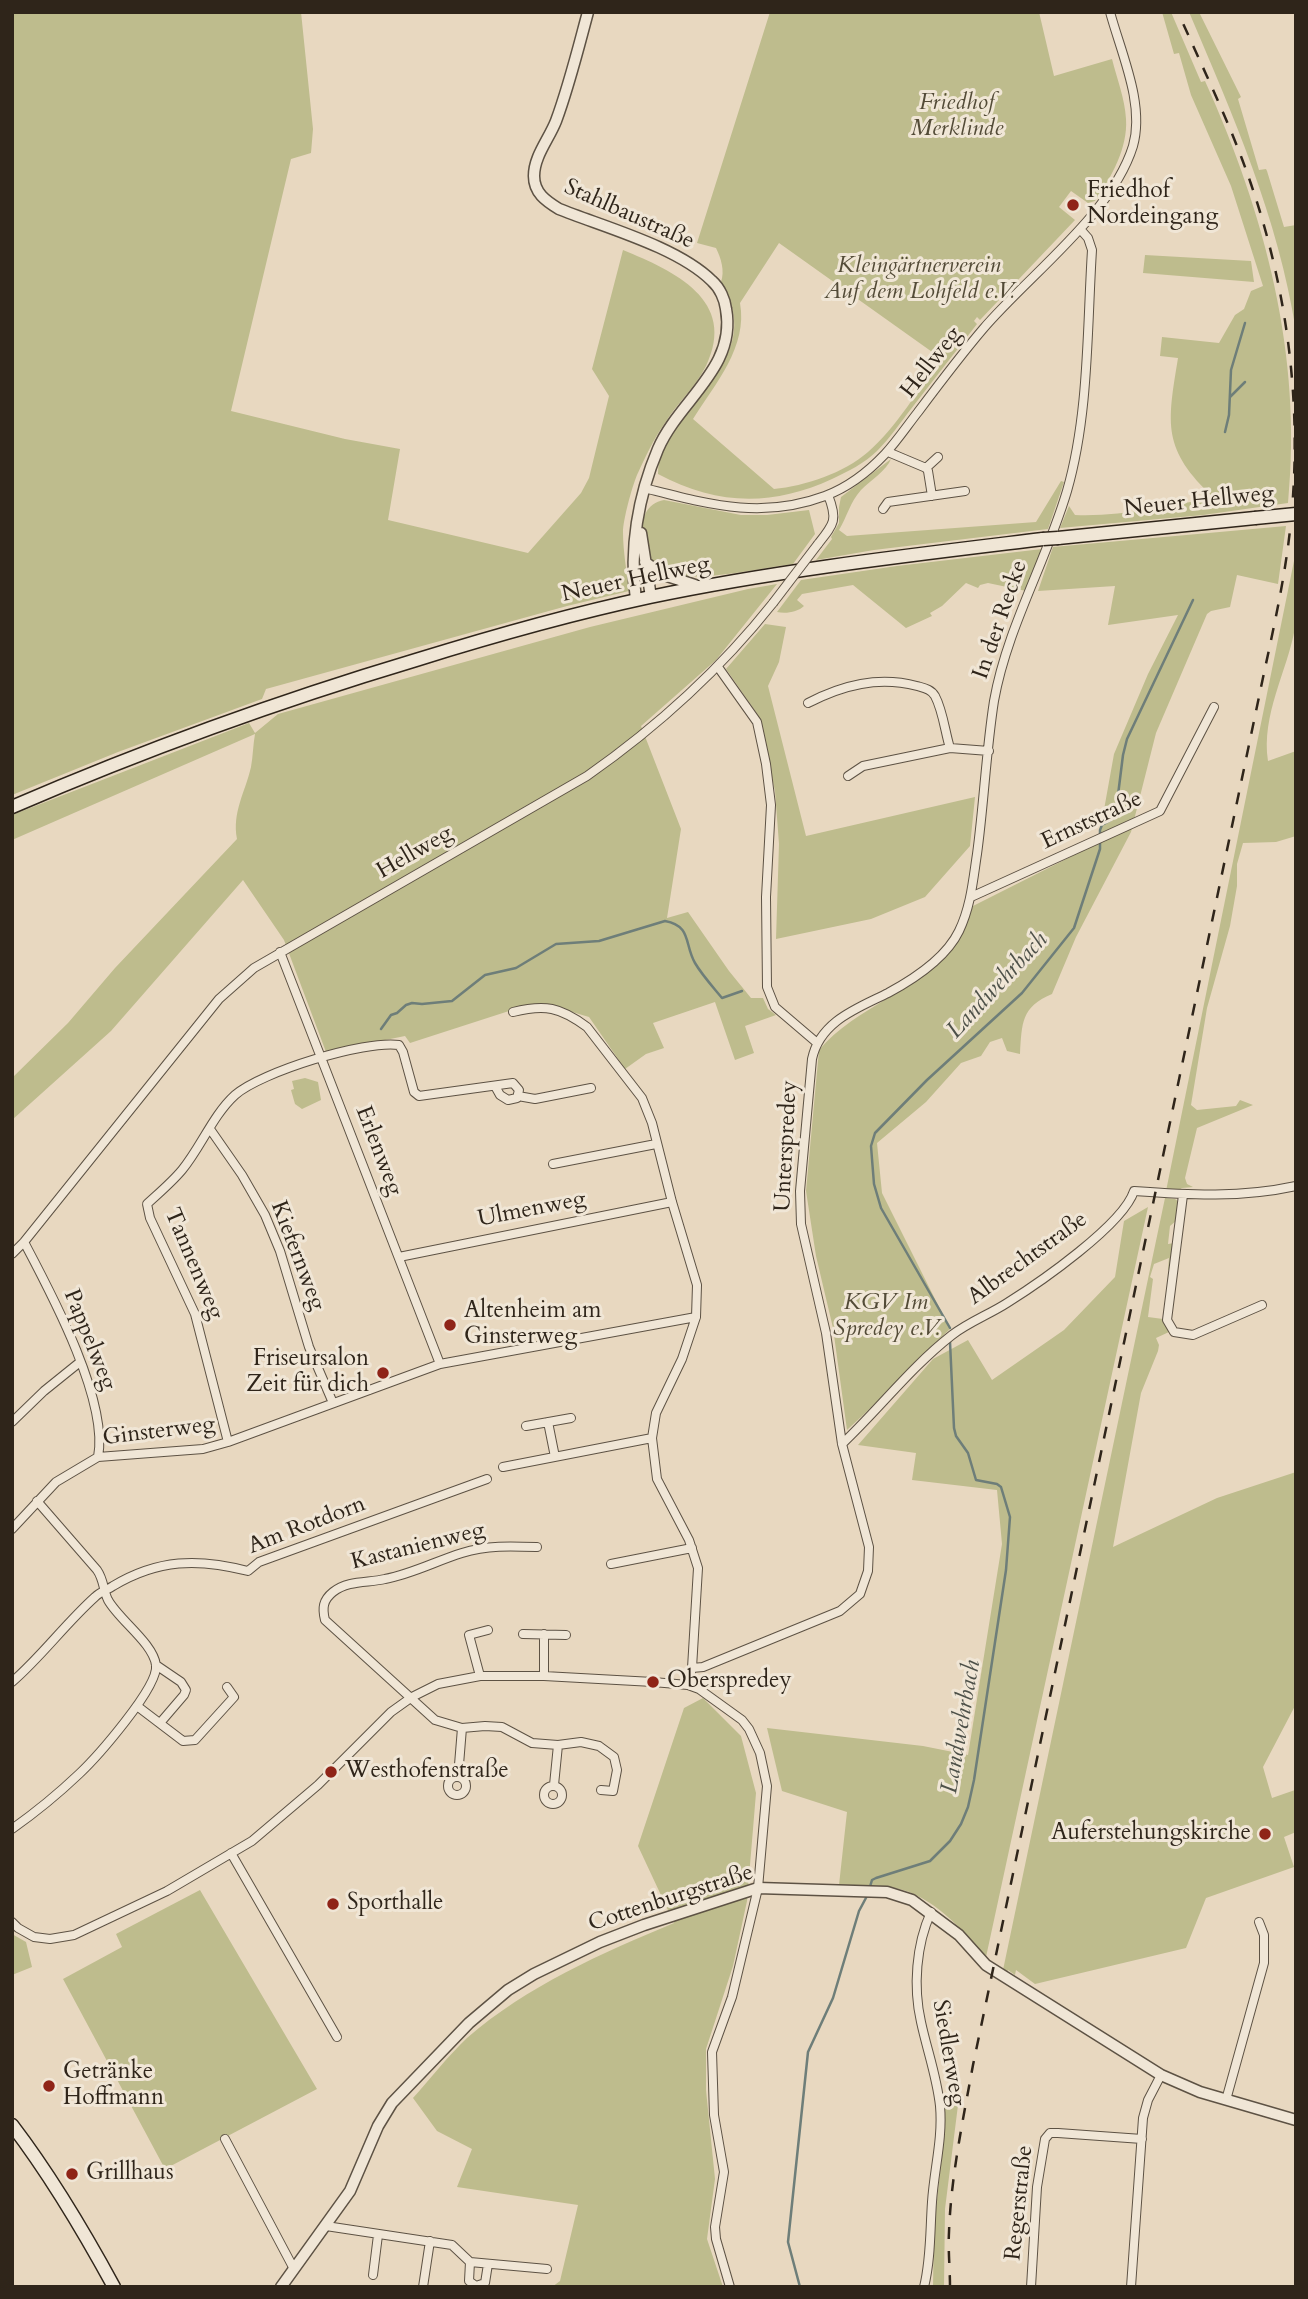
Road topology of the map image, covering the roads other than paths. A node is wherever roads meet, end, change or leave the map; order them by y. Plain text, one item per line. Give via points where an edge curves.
1 (588, 12) edge
2 (1111, 12) edge
3 (1080, 229) junction
4 (888, 452) junction
5 (938, 457) dead end
6 (926, 468) junction
7 (644, 488) junction
8 (965, 491) dead end
9 (828, 495) junction
10 (932, 496) junction
11 (883, 509) dead end
12 (1296, 514) edge
13 (639, 516) junction
14 (645, 562) junction
15 (701, 587) junction
16 (650, 597) junction
17 (636, 600) junction
18 (718, 667) junction
19 (808, 703) dead end
20 (1214, 707) dead end
21 (950, 748) junction
22 (989, 751) junction
23 (848, 776) dead end
24 (12, 807) edge
25 (971, 897) junction
26 (280, 952) junction
27 (513, 1012) dead end
28 (816, 1042) junction
29 (320, 1058) junction
30 (495, 1086) junction
31 (591, 1088) dead end
32 (517, 1096) junction
33 (210, 1129) junction
34 (656, 1144) junction
35 (553, 1164) dead end
36 (1296, 1186) edge
37 (1183, 1195) junction
38 (672, 1202) junction
39 (24, 1242) junction
40 (12, 1254) edge
41 (399, 1257) junction
42 (1262, 1304) dead end
43 (696, 1317) junction
44 (80, 1362) junction
45 (440, 1364) junction
46 (333, 1404) junction
47 (571, 1418) dead end
48 (12, 1422) edge
49 (548, 1422) junction
50 (526, 1426) dead end
51 (652, 1438) junction
52 (228, 1442) junction
53 (842, 1444) junction
54 (98, 1457) junction
55 (555, 1457) junction
56 (503, 1467) dead end
57 (487, 1479) dead end
58 (37, 1501) junction
59 (12, 1529) edge
60 (537, 1547) dead end
61 (692, 1548) junction
62 (611, 1564) dead end
63 (105, 1591) junction
64 (488, 1630) dead end
65 (523, 1634) dead end
66 (544, 1634) junction
67 (566, 1635) dead end
68 (156, 1665) junction
69 (692, 1668) junction
70 (480, 1676) junction
71 (544, 1676) junction
72 (12, 1682) edge
73 (688, 1685) junction
74 (227, 1687) dead end
75 (412, 1697) junction
76 (137, 1706) junction
77 (160, 1723) junction
78 (462, 1728) junction
79 (558, 1745) junction
80 (458, 1777) dead end
81 (554, 1785) dead end
82 (601, 1790) dead end
83 (12, 1829) edge
84 (231, 1853) junction
85 (758, 1888) junction
86 (931, 1912) junction
87 (12, 1922) edge
88 (1259, 1922) dead end
89 (337, 2037) dead end
90 (1161, 2075) junction
91 (1226, 2100) junction
92 (1296, 2120) edge
93 (12, 2125) edge
94 (225, 2139) dead end
95 (1142, 2139) junction
96 (326, 2226) junction
97 (378, 2235) junction
98 (430, 2241) junction
99 (470, 2262) junction
100 (488, 2264) junction
101 (294, 2269) junction
102 (547, 2269) dead end
103 (373, 2274) dead end
104 (111, 2286) edge
105 (281, 2287) edge
106 (424, 2287) edge
107 (730, 2287) edge
108 (924, 2287) edge
109 (1031, 2287) edge
110 (1130, 2287) edge

1 - 7 street, Stahlbaustraße via 555,123 535,168 538,191 559,209 691,264 714,283 728,318 722,355 670,426
2 - 3 street, Hellweg via 1133,97 1135,139 1116,182
3 - 4 street, Hellweg via 985,327
3 - 22 street, In der Recke via 1092,250 1077,451 1061,508 1004,660
4 - 6 street
4 - 9 street, Hellweg via 850,484
5 - 6 street
6 - 10 street
7 - 9 street, Hellweg via 746,510 767,510
7 - 13 street, Stahlbaustraße
8 - 10 street
9 - 18 street, Hellweg, bridge via 834,520 773,603
10 - 11 street via 888,502
12 - 15 main road, Neuer Hellweg, bridge via 1043,539
13 - 14 street, Stahlbaustraße
13 - 17 street, Stahlbaustraße via 632,556
14 - 15 street via 661,574
14 - 16 street, Stahlbaustraße
15 - 16 main road, Neuer Hellweg
16 - 17 main road, Neuer Hellweg
17 - 24 main road, Neuer Hellweg via 335,684 248,713
18 - 26 street, Hellweg via 658,723 587,776
18 - 28 street via 757,722 766,764 771,805 767,987 775,1007
19 - 21 street via 878,680 927,689 937,700
20 - 25 street, Ernststraße via 1160,811
21 - 22 street
21 - 23 street via 863,766
22 - 25 street, In der Recke
25 - 28 street, In der Recke via 957,935 938,957 903,985 843,1016
26 - 29 street, Erlenweg
26 - 39 street, Hellweg via 219,999
27 - 34 street via 545,1007 562,1010 586,1027 642,1098
28 - 53 street, Unterspredey via 809,1076 800,1209
29 - 30 street, Tannenweg via 378,1044 399,1045 419,1096
29 - 33 street, Tannenweg via 234,1095
29 - 41 street, Erlenweg
30 - 32 street via 508,1100
30 - 32 street via 513,1083 519,1090
31 - 32 street via 535,1099
33 - 46 street, Kiefernweg via 265,1215
33 - 52 street, Tannenweg via 182,1170 147,1204 195,1314
34 - 35 street
34 - 38 street
36 - 37 street, Albrechtstraße via 1236,1196
37 - 42 street via 1167,1320 1174,1332 1193,1335
37 - 53 street, Albrechtstraße via 1134,1191 1120,1214 1064,1262 1007,1303 954,1333 916,1365
38 - 41 street, Ulmenweg
38 - 43 street via 698,1285
39 - 40 street, Hellweg
39 - 44 street, Pappelweg
41 - 45 street, Erlenweg
43 - 45 street, Ginsterweg
43 - 51 street via 656,1413
44 - 48 street
44 - 54 street, Pappelweg via 96,1408
45 - 46 street, Ginsterweg
46 - 52 street, Ginsterweg
47 - 49 street
49 - 50 street
49 - 55 street
51 - 55 street
51 - 61 street via 657,1479
52 - 54 street, Ginsterweg via 203,1449
53 - 69 street, Unterspredey via 869,1547 868,1571 860,1594 840,1611
54 - 58 street, Ginsterweg via 57,1482
55 - 56 street
57 - 63 street, Am Rotdorn via 259,1562 248,1571 218,1563 179,1562 153,1567
58 - 59 street, Ginsterweg
58 - 63 street via 97,1570
60 - 75 street, Kastanienweg via 463,1552 385,1579 352,1583 325,1600 325,1620
61 - 62 street
61 - 69 street via 699,1576
63 - 68 street
63 - 72 street, Am Rotdorn
64 - 70 street via 469,1635
65 - 66 street
66 - 67 street
66 - 71 street
68 - 76 street via 155,1679
68 - 77 street via 186,1690
69 - 73 street
70 - 71 street
70 - 75 street via 438,1684
71 - 73 street
73 - 85 street via 742,1720 760,1753 767,1786
74 - 77 street via 234,1697 195,1740 183,1741
75 - 78 street via 435,1720
75 - 84 street via 298,1803
76 - 77 street
76 - 83 street via 80,1773
78 - 79 street via 502,1727 532,1742
78 - 80 street
79 - 81 street
79 - 82 street via 580,1742 599,1746 614,1757 613,1791
84 - 87 street via 167,1891 74,1935 34,1937
84 - 89 street
85 - 86 street, Cottenburgstraße via 901,1895
85 - 96 street, Cottenburgstraße via 600,1942 508,1990 469,2023 392,2104 350,2191
85 - 107 street via 732,1997 712,2052 714,2115 724,2172 715,2227
86 - 90 street, Cottenburgstraße via 993,1970
86 - 108 street, Siedlerweg via 922,1937 917,1992 941,2119
88 - 91 street via 1265,1947 1263,1972
90 - 91 street, Cottenburgstraße
90 - 95 street via 1145,2108
91 - 92 street, Cottenburgstraße
93 - 104 main road via 68,2206
94 - 101 street
95 - 109 street, Regerstraße via 1058,2133 1045,2139
95 - 110 street
96 - 97 street
96 - 101 street, Cottenburgstraße
97 - 98 street
97 - 103 street
98 - 99 street via 452,2245
98 - 106 street
99 - 100 street
99 - 100 street via 470,2281 476,2286 485,2283
100 - 102 street
101 - 105 street, Cottenburgstraße

